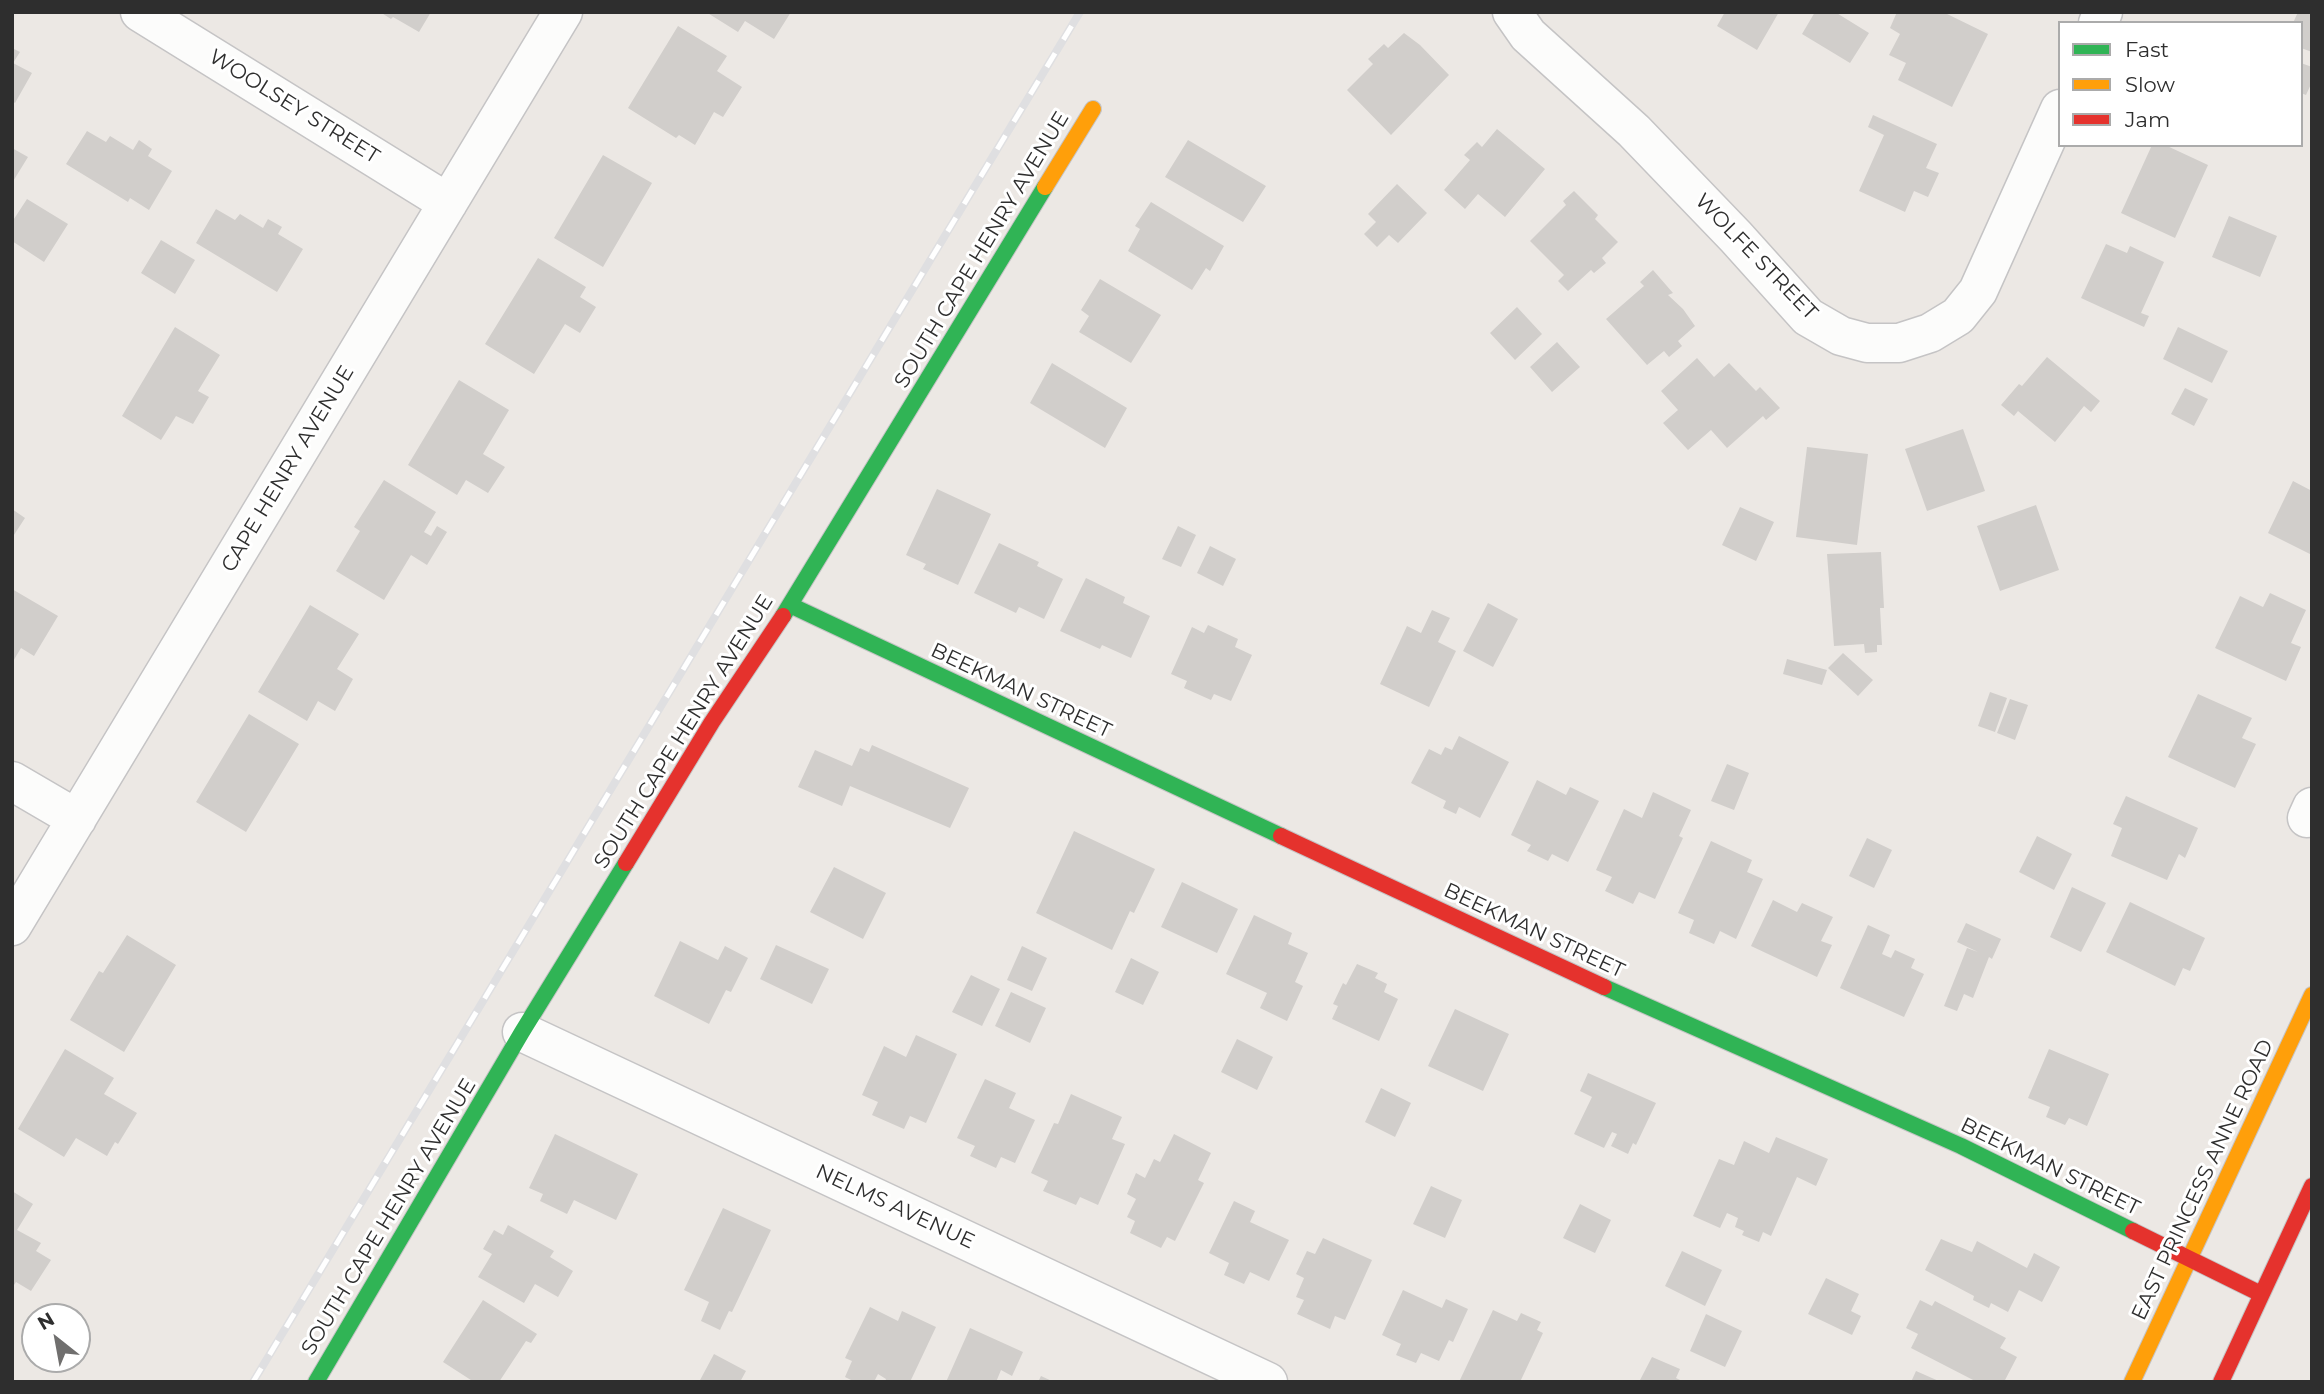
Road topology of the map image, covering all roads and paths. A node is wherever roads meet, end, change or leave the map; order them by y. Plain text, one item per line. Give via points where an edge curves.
1 (140, 12) edge
2 (563, 12) edge
3 (1512, 12) edge
4 (1093, 108) dead end
5 (2058, 113) edge
6 (449, 203) junction
7 (790, 605) junction
8 (12, 781) edge
9 (77, 819) junction
10 (12, 926) edge
11 (2312, 995) edge
12 (522, 1032) junction
13 (2312, 1186) edge
14 (2189, 1258) junction
15 (2261, 1294) junction
16 (316, 1382) edge
17 (1268, 1382) edge
18 (2132, 1382) edge
19 (2221, 1382) edge

1 - 6 street, WOOLSEY STREET
2 - 6 street, CAPE HENRY AVENUE
3 - 5 street, WOLFE STREET via 1528,35 1634,131 1808,317 1842,336 1867,343 1899,343 1930,333 1958,316 1978,291
4 - 7 street, SOUTH CAPE HENRY AVENUE
6 - 9 street, CAPE HENRY AVENUE
7 - 12 street, SOUTH CAPE HENRY AVENUE via 712,722
7 - 14 street, BEEKMAN STREET via 1520,949 1961,1146
8 - 9 street
9 - 10 street, CAPE HENRY AVENUE
11 - 14 street, EAST PRINCESS ANNE ROAD
12 - 16 street, SOUTH CAPE HENRY AVENUE
12 - 17 street, NELMS AVENUE
13 - 15 street
14 - 15 street, BEEKMAN STREET
14 - 18 street, EAST PRINCESS ANNE ROAD
15 - 19 street

